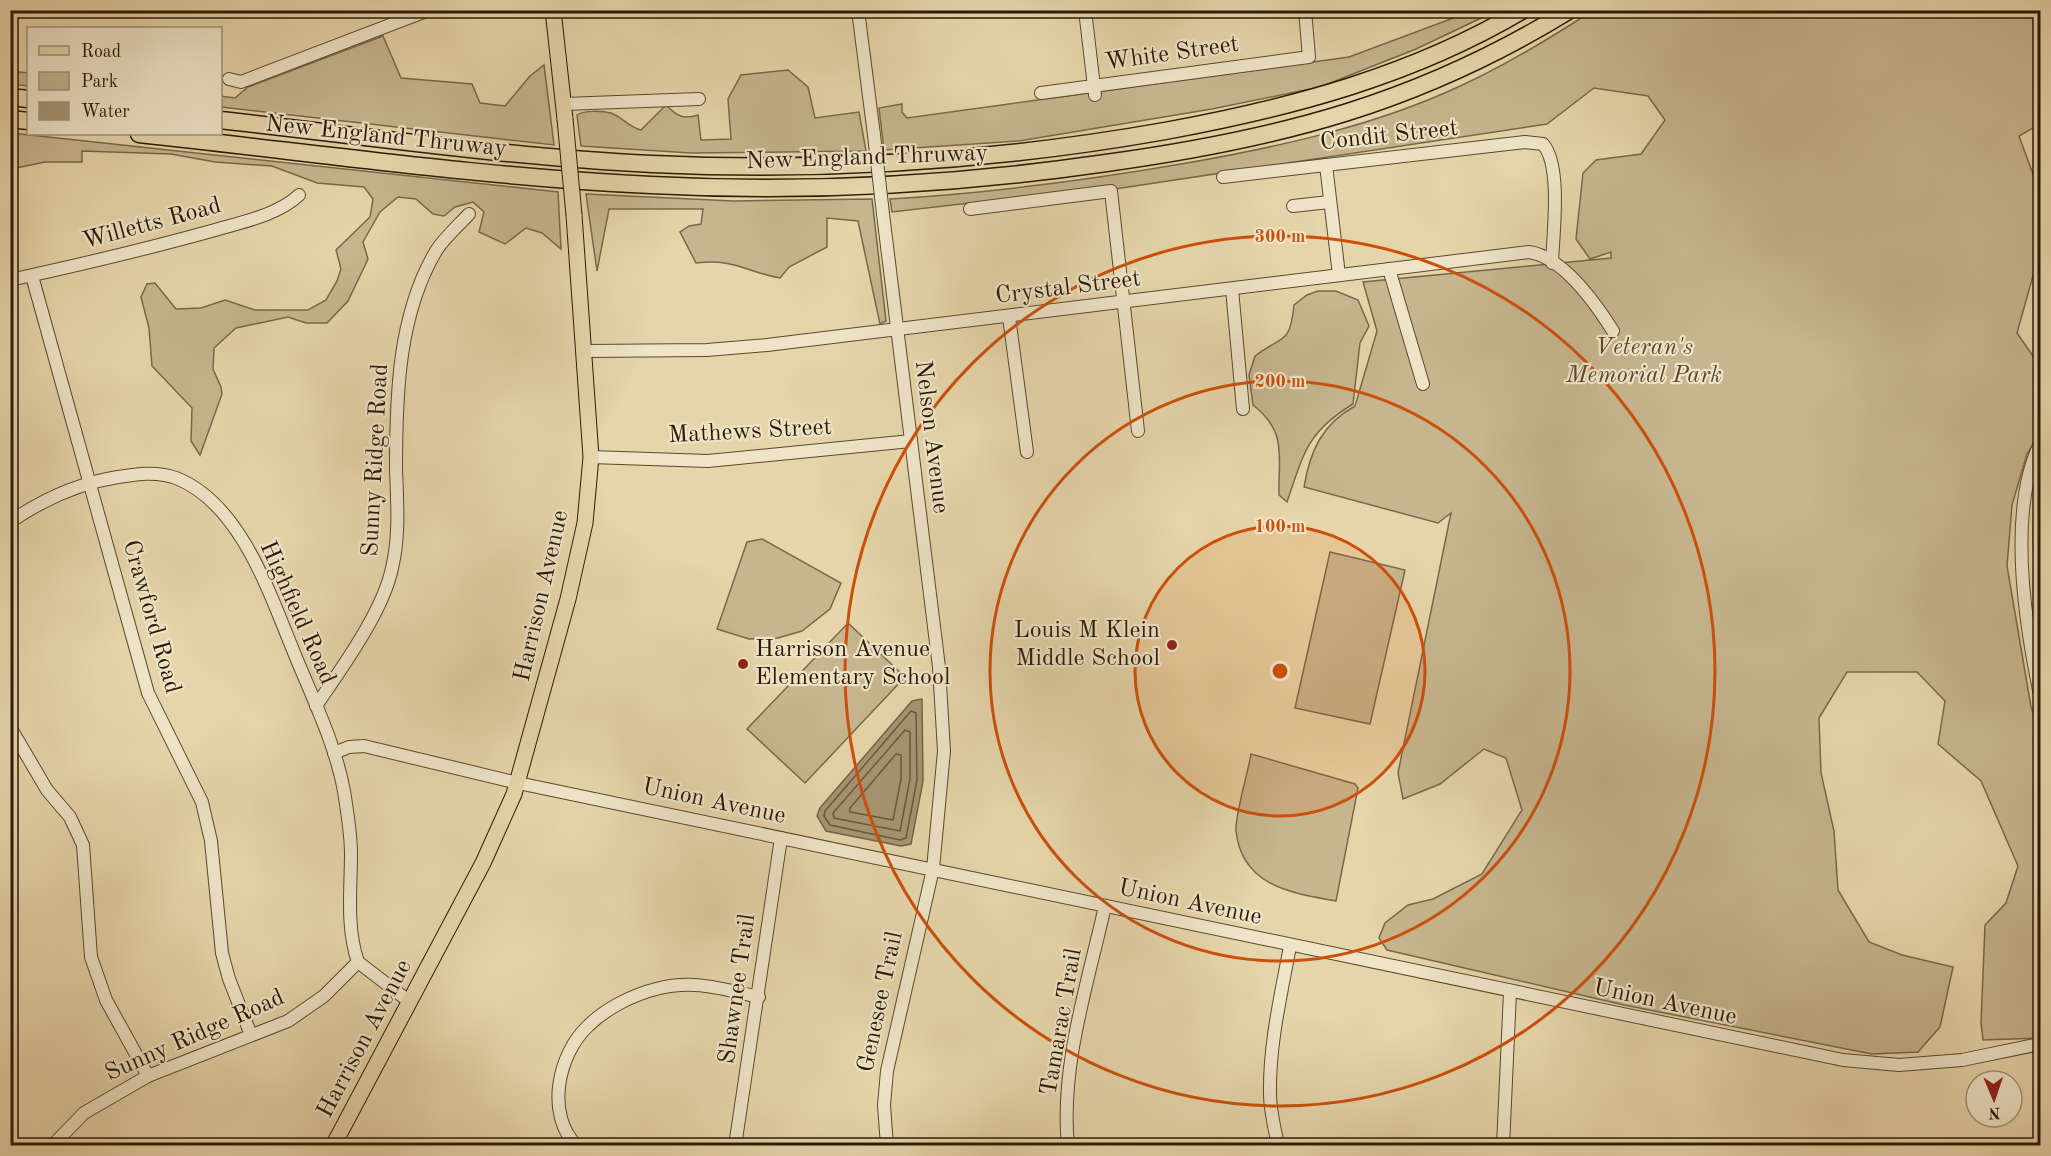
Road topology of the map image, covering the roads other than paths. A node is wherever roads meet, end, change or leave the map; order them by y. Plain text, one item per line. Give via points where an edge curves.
1 (429, 10) edge
2 (553, 10) edge
3 (858, 10) edge
4 (1085, 10) edge
5 (1305, 10) edge
6 (1523, 10) edge
7 (1570, 10) edge
8 (229, 79) dead end
9 (1095, 91) junction
10 (1041, 93) dead end
11 (10, 97) edge
12 (27, 99) edge
13 (699, 99) dead end
14 (565, 112) junction
15 (10, 119) edge
16 (222, 120) edge
17 (27, 121) edge
18 (148, 135) edge
19 (1326, 165) junction
20 (1223, 177) dead end
21 (299, 195) dead end
22 (1329, 202) junction
23 (1293, 206) dead end
24 (970, 209) dead end
25 (469, 214) dead end
26 (1552, 263) junction
27 (1389, 269) junction
28 (1338, 275) junction
29 (32, 276) junction
30 (10, 280) edge
31 (1232, 289) junction
32 (1123, 303) junction
33 (1009, 317) junction
34 (897, 328) junction
35 (1613, 331) dead end
36 (585, 351) junction
37 (1423, 384) dead end
38 (1243, 408) dead end
39 (1138, 431) dead end
40 (911, 441) junction
41 (2040, 444) edge
42 (1027, 452) dead end
43 (591, 457) junction
44 (89, 484) junction
45 (10, 522) edge
46 (2040, 695) edge
47 (316, 706) junction
48 (10, 727) edge
49 (334, 753) junction
50 (518, 783) junction
51 (781, 838) junction
52 (933, 869) junction
53 (1105, 906) junction
54 (1290, 946) junction
55 (358, 962) junction
56 (1510, 992) junction
57 (759, 997) junction
58 (410, 1002) junction
59 (251, 1035) junction
60 (2040, 1044) edge
61 (148, 1076) junction
62 (52, 1146) edge
63 (333, 1146) edge
64 (577, 1146) edge
65 (735, 1146) edge
66 (887, 1146) edge
67 (1068, 1146) edge
68 (1278, 1146) edge
69 (1503, 1146) edge

1 - 8 street via 241,82
2 - 14 main road, Harrison Avenue
3 - 34 street, Nelson Avenue, bridge
4 - 9 street
5 - 9 street, White Street via 1309,57
6 - 16 highway, New England Thruway via 1417,63 1308,100 1143,135 968,158 815,166 662,164 544,156
7 - 18 highway, New England Thruway via 1447,77 1382,103 1315,123 1142,158 968,179 793,188 640,185
9 - 10 street, White Street
11 - 12 highway
13 - 14 street
14 - 36 main road, Harrison Avenue, bridge
15 - 17 highway
19 - 20 street, Condit Street
19 - 22 street
19 - 26 street, Condit Street via 1525,142 1543,144 1554,185
21 - 29 street, Willetts Road via 288,205 234,224
22 - 23 street
22 - 28 street
24 - 32 street via 1111,191
25 - 47 street, Sunny Ridge Road via 436,250 405,331 396,424 397,531 392,569 375,610
26 - 27 street, Crystal Street via 1529,252
26 - 35 street, Crystal Street via 1591,297
27 - 28 street, Crystal Street
27 - 37 street
28 - 31 street, Crystal Street
29 - 30 street, Willetts Road
29 - 44 street, Crawford Road
31 - 32 street, Crystal Street
31 - 38 street
32 - 33 street, Crystal Street
32 - 39 street
33 - 34 street, Crystal Street
33 - 42 street
34 - 36 street, Crystal Street via 708,350
34 - 40 street, Nelson Avenue
36 - 43 main road, Harrison Avenue
40 - 43 street, Mathews Street via 708,461
40 - 52 street, Nelson Avenue via 939,667 944,751
41 - 46 street via 2029,466 2022,521 2022,551
43 - 50 main road, Harrison Avenue via 582,540
44 - 45 street, Highfield Road via 37,503
44 - 47 street, Highfield Road via 148,473 175,477 207,497 229,522 262,573
44 - 59 street, Crawford Road via 148,693 202,802 211,841 222,953
47 - 49 street, Highfield Road
48 - 61 street via 47,790 70,817 83,845 91,957 106,1000
49 - 50 street, Union Avenue via 364,746
49 - 55 street via 344,789 351,850 351,915
50 - 51 street, Union Avenue
50 - 58 main road, Harrison Avenue via 483,863
51 - 52 street, Union Avenue
51 - 57 street, Shawnee Trail
52 - 53 street, Union Avenue
52 - 66 street, Genesee Trail via 886,1071
53 - 54 street, Union Avenue
53 - 67 street, Tamarac Trail via 1078,1025 1067,1100
54 - 56 street, Union Avenue
54 - 68 street via 1270,1078
55 - 58 street
55 - 59 street, Sunny Ridge Road via 324,996 288,1021
56 - 60 street, Union Avenue via 1843,1060 1899,1065 1962,1060
56 - 69 street
57 - 64 street via 715,985 680,985 654,990 593,1021 573,1044 558,1089 560,1118
57 - 65 street, Shawnee Trail
58 - 63 main road, Harrison Avenue
59 - 61 street, Sunny Ridge Road
61 - 62 street, Sunny Ridge Road via 84,1113

